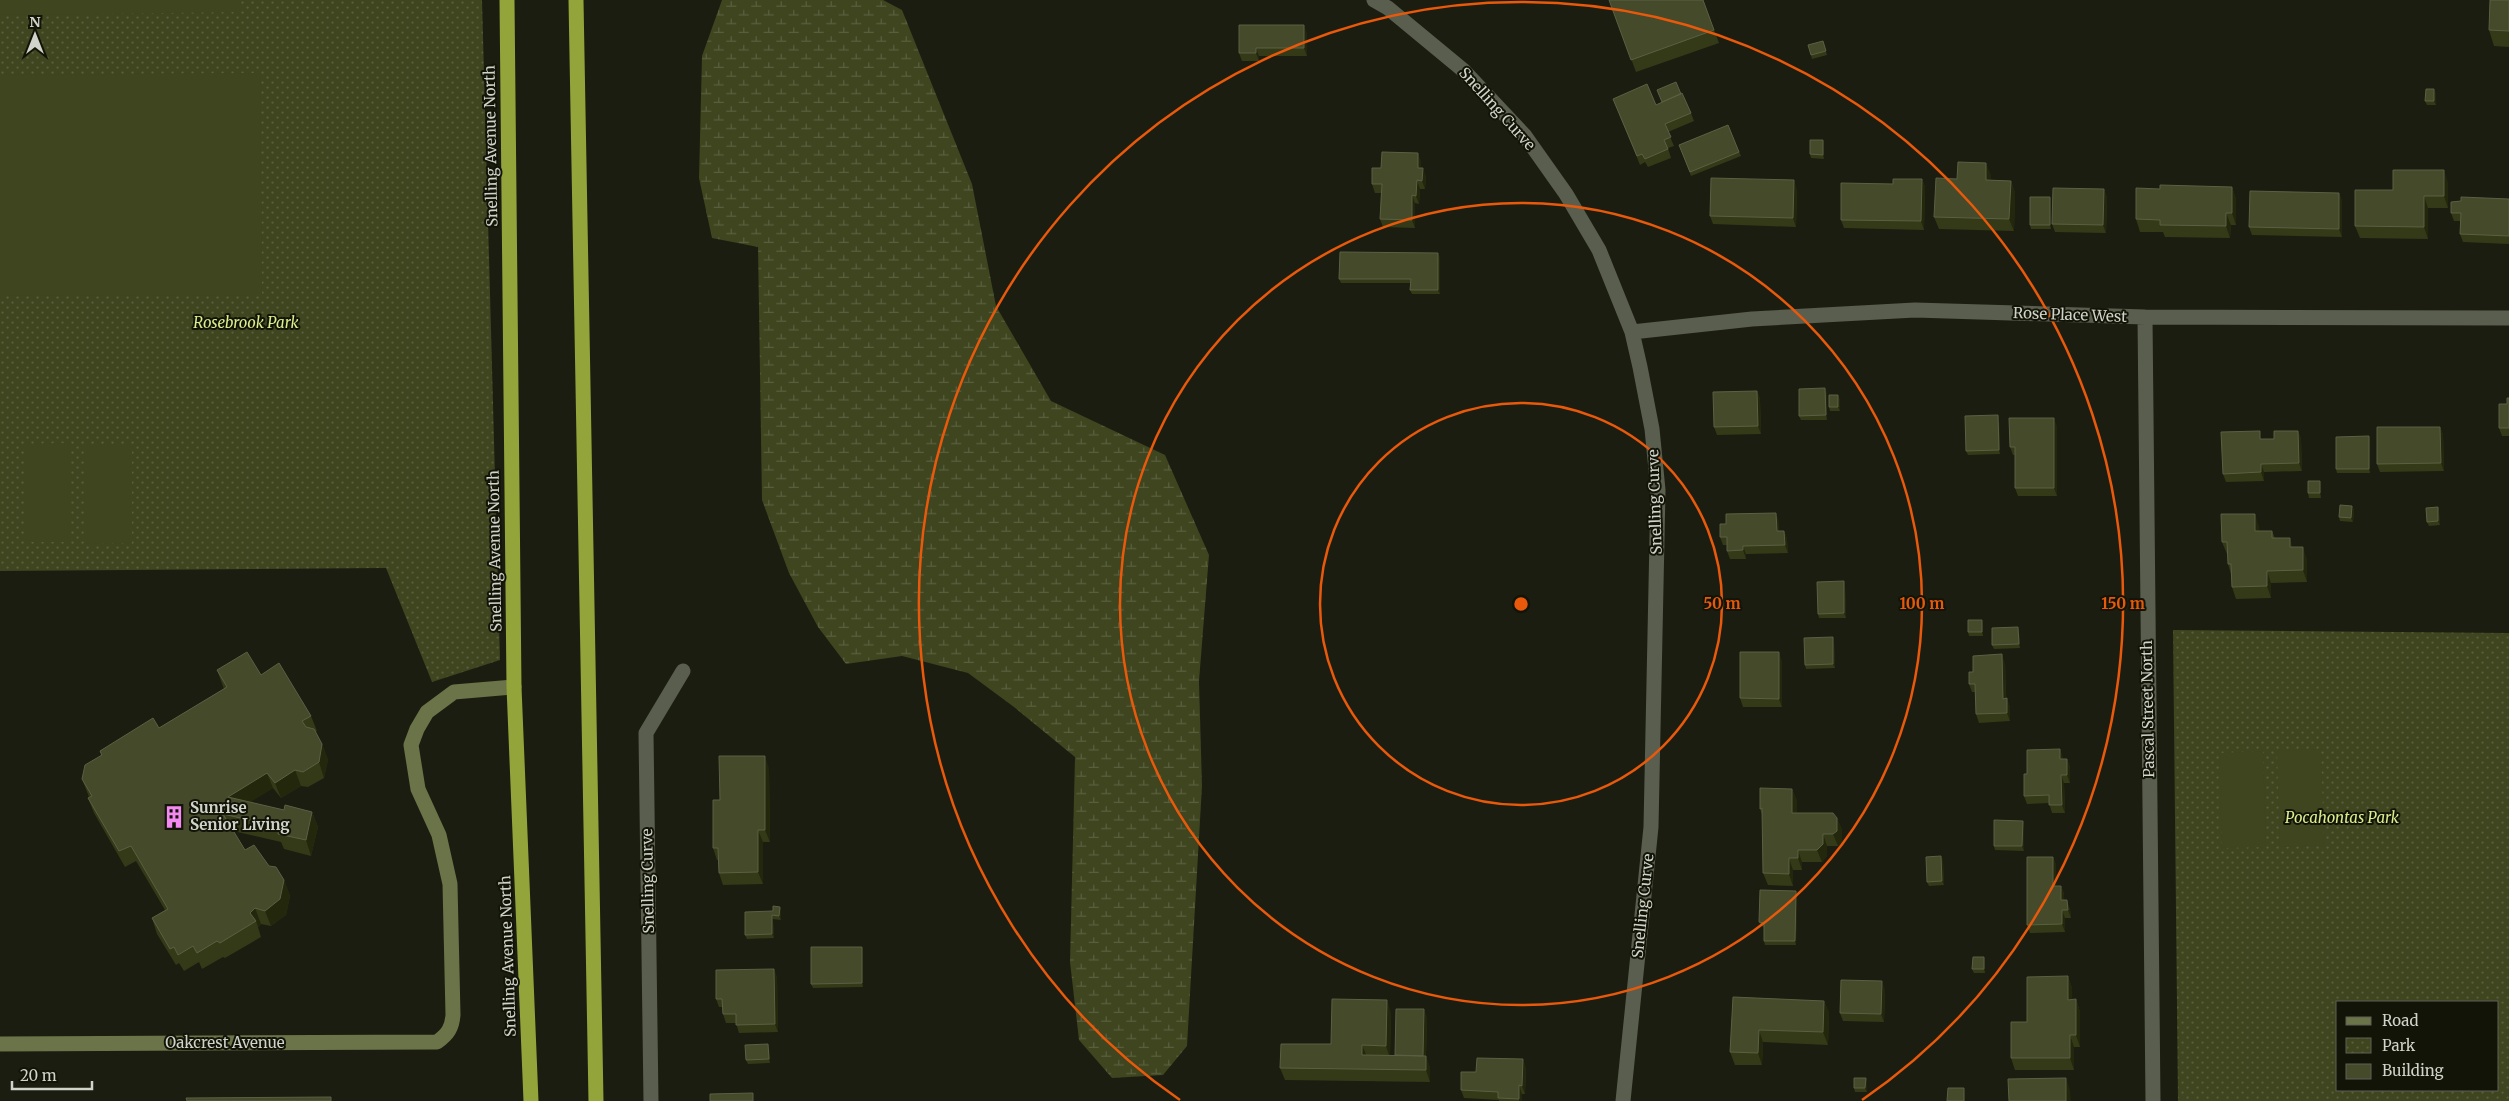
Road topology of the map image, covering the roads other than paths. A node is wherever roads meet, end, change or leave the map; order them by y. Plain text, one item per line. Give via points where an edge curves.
1 (507, 0) edge
2 (576, 0) edge
3 (1374, 0) edge
4 (2145, 317) junction
5 (2509, 318) edge
6 (1632, 332) junction
7 (683, 672) dead end
8 (514, 687) junction
9 (0, 1044) edge
10 (531, 1101) edge
11 (596, 1101) edge
12 (651, 1101) edge
13 (1623, 1101) edge
14 (2153, 1101) edge

1 - 8 highway, Snelling Avenue North
2 - 11 highway
3 - 6 street, Snelling Curve via 1463,70 1525,136 1566,194 1599,250
4 - 5 street, Rose Place West
4 - 6 street, Rose Place West via 1915,310 1752,319
4 - 14 street, Pascal Street North
6 - 13 street, Snelling Curve via 1652,428 1658,529 1651,827
7 - 12 street, Snelling Curve via 646,733
8 - 9 street, Oakcrest Avenue via 454,692 427,712 411,746 418,789 439,836 450,884 453,1015 447,1035 437,1042
8 - 10 highway, Snelling Avenue North

